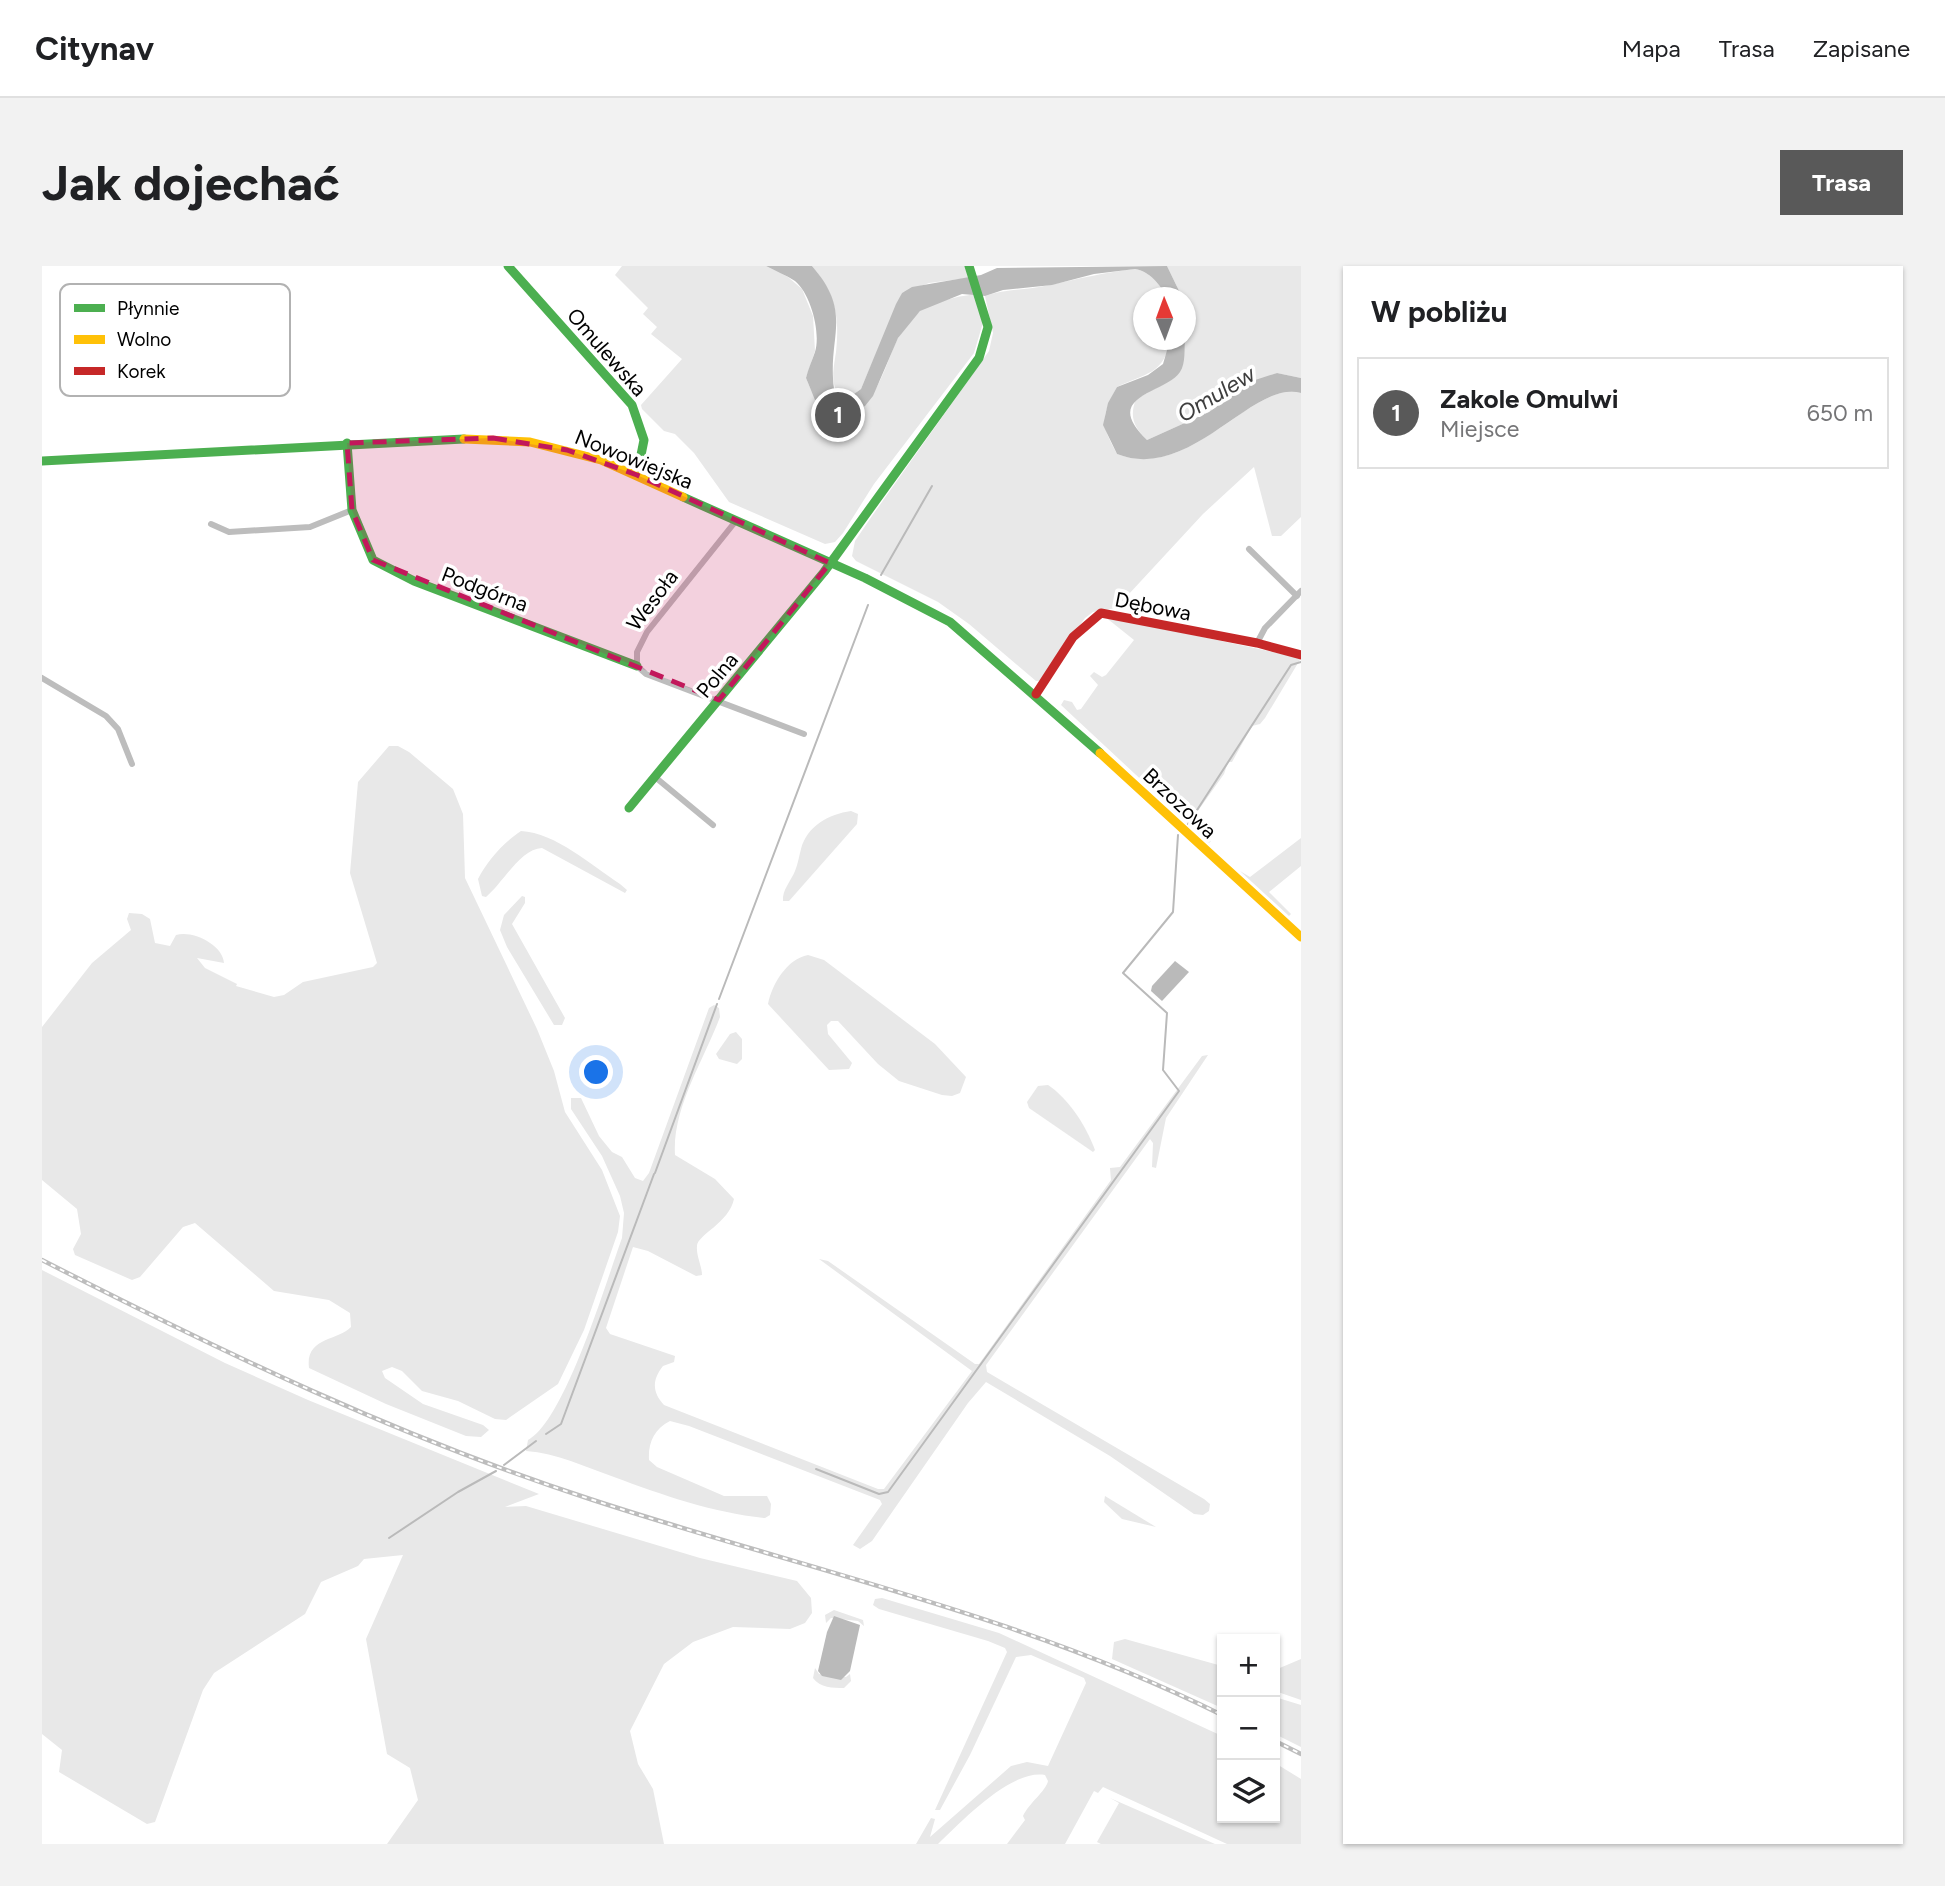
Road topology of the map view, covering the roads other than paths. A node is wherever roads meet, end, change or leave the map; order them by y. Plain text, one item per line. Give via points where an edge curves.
1 (508, 266) edge
2 (970, 270) edge
3 (347, 443) junction
4 (42, 461) edge
5 (637, 475) junction
6 (352, 510) junction
7 (735, 522) junction
8 (211, 524) dead end
9 (1249, 549) dead end
10 (830, 563) junction
11 (1299, 594) edge
12 (1257, 643) junction
13 (1301, 655) edge
14 (637, 666) junction
15 (42, 678) edge
16 (1036, 694) junction
17 (719, 700) junction
18 (804, 734) dead end
19 (132, 764) dead end
20 (655, 777) junction
21 (629, 808) dead end
22 (713, 825) dead end
23 (1301, 937) edge

1 - 5 street, Omulewska via 632,405 646,442
2 - 10 street, Polna via 988,327 979,358
3 - 4 street, Nowowiejska
3 - 5 street, Nowowiejska via 511,440 568,450
3 - 6 street, Podgórna
5 - 7 street, Nowowiejska
6 - 8 street via 310,527 229,532
6 - 14 street, Podgórna via 365,548 386,569
7 - 10 street, Nowowiejska
7 - 14 street, Wesoła via 647,632 636,652
9 - 11 street
10 - 16 street, Nowowiejska via 950,622
10 - 17 street, Polna
11 - 12 street via 1265,628
12 - 13 street, Dębowa
12 - 16 street, Dębowa via 1101,614 1088,619 1079,630
14 - 17 street, Wesoła via 646,674
15 - 19 street via 106,716 118,729
16 - 23 street, Brzozowa
17 - 18 street, Wesoła
17 - 20 street, Polna
20 - 21 street, Polna
20 - 22 street

